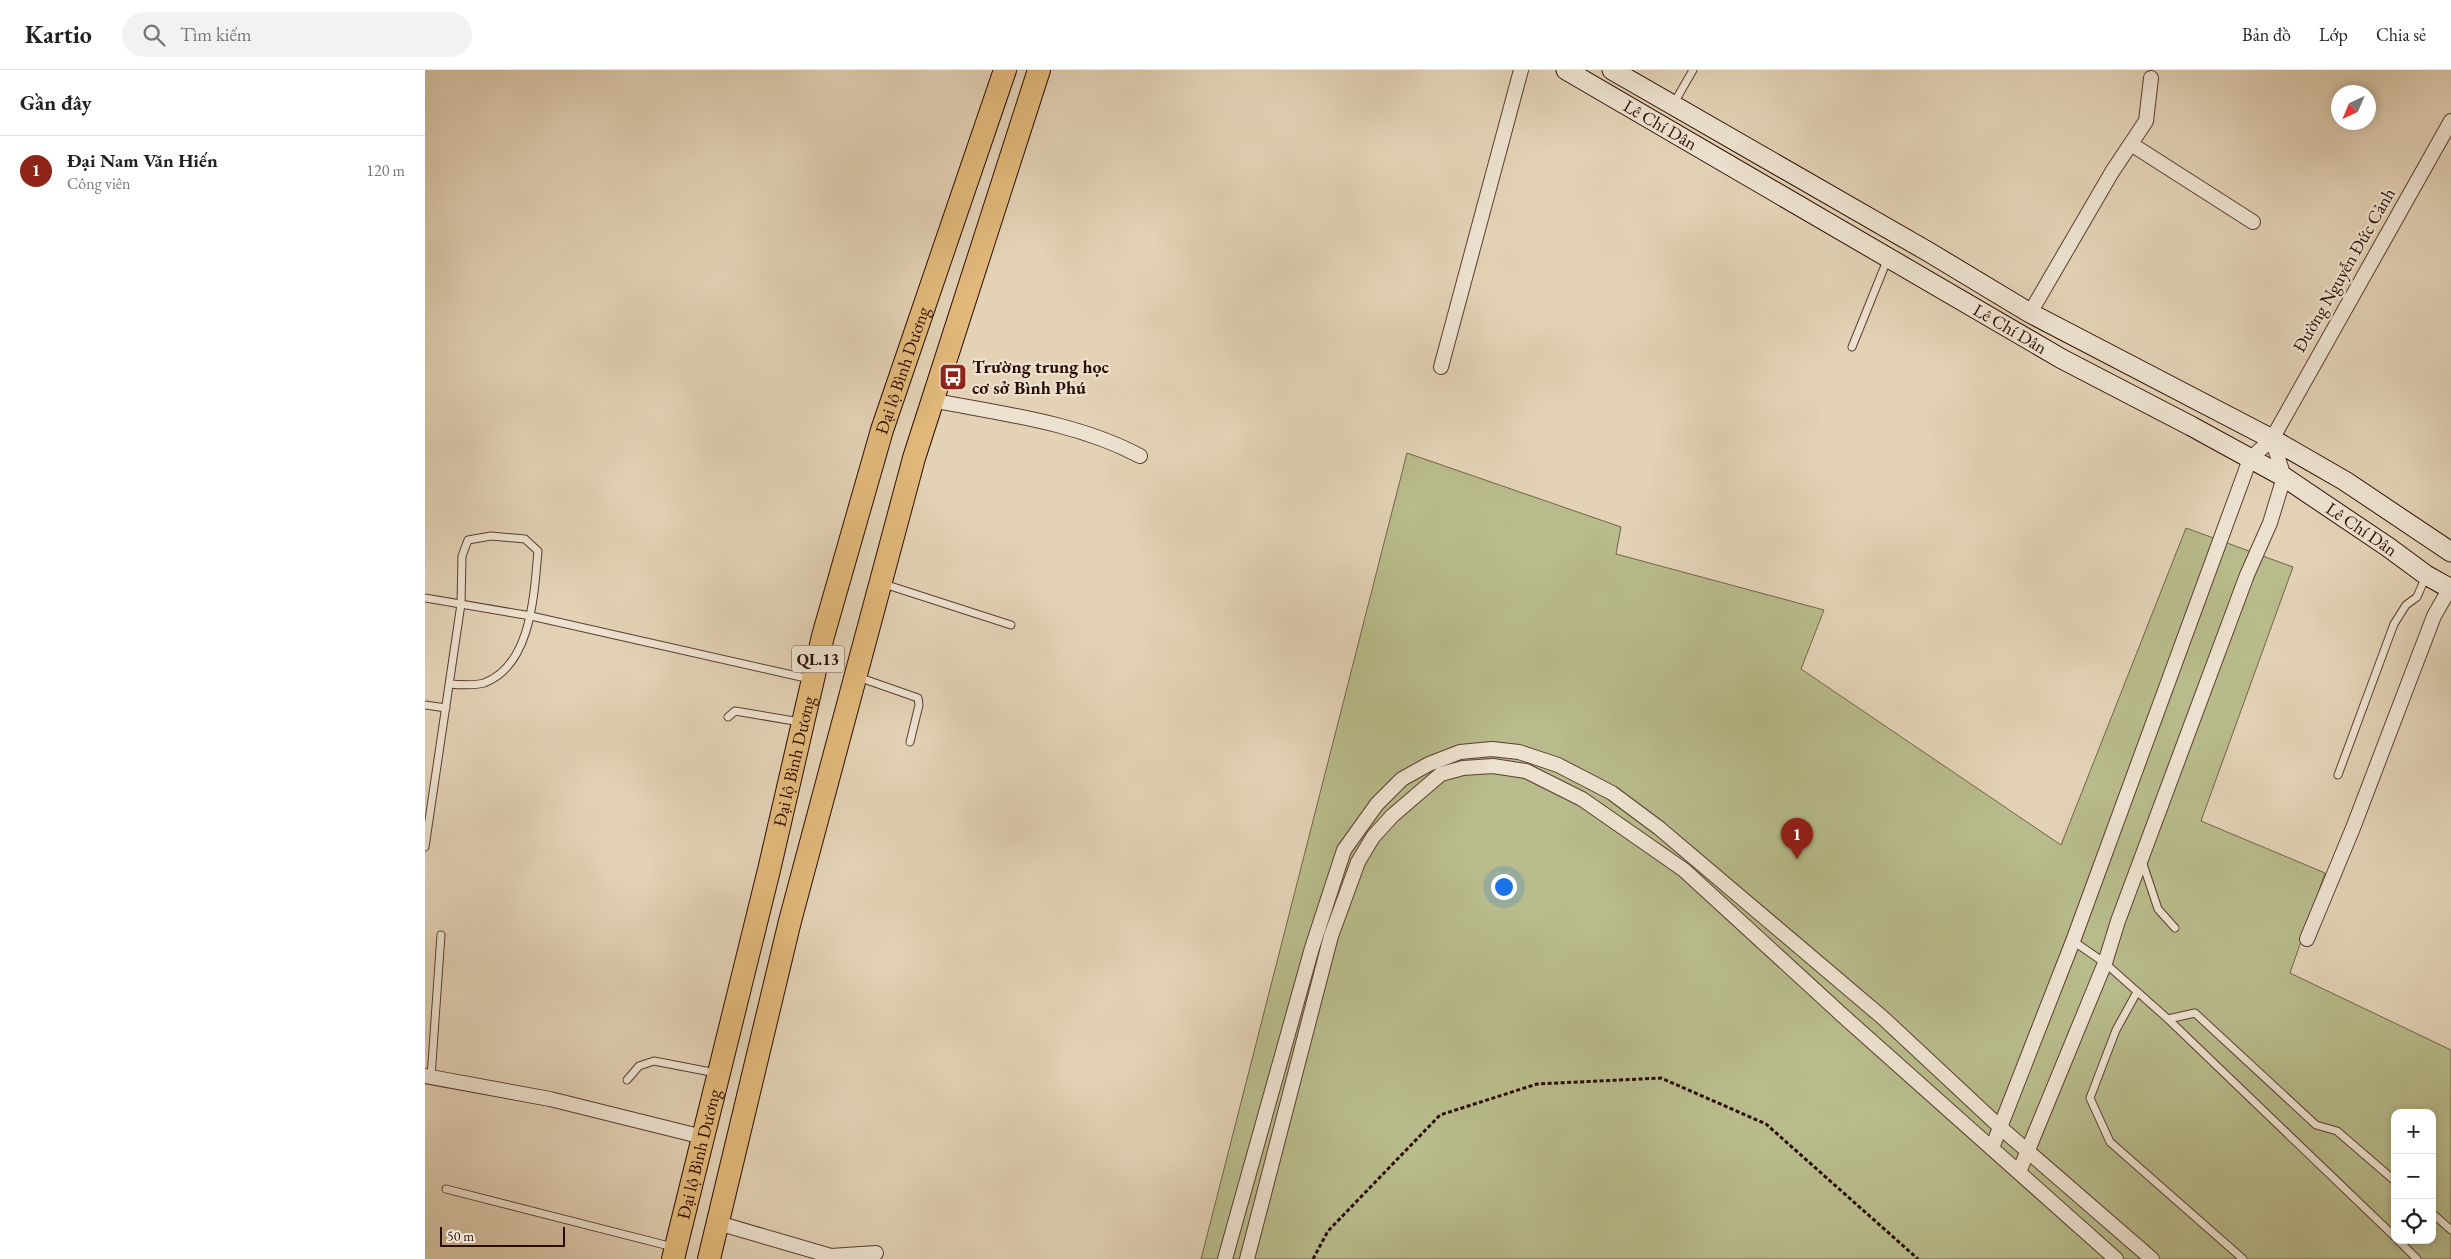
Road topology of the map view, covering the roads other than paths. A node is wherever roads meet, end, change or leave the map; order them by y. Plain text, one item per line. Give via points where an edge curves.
1 (1005, 70) edge
2 (1039, 70) edge
3 (1521, 70) edge
4 (1566, 70) edge
5 (1612, 70) edge
6 (1693, 70) edge
7 (2151, 78) dead end
8 (1673, 106) junction
9 (2451, 121) edge
10 (2131, 144) junction
11 (2253, 222) dead end
12 (1888, 258) junction
13 (923, 311) junction
14 (2030, 313) junction
15 (957, 321) junction
16 (1852, 347) dead end
17 (1441, 367) dead end
18 (931, 400) junction
19 (2272, 439) junction
20 (1140, 456) dead end
21 (2250, 459) junction
22 (2284, 477) junction
23 (2451, 552) edge
24 (2426, 575) junction
25 (881, 583) junction
26 (2450, 589) edge
27 (425, 598) edge
28 (461, 604) junction
29 (531, 616) junction
30 (1011, 625) dead end
31 (856, 677) junction
32 (813, 680) junction
33 (450, 684) junction
34 (425, 705) edge
35 (447, 708) junction
36 (728, 717) dead end
37 (803, 723) junction
38 (910, 742) dead end
39 (2338, 775) dead end
40 (425, 848) edge
41 (2142, 860) junction
42 (2175, 928) dead end
43 (441, 935) dead end
44 (2307, 939) dead end
45 (2073, 942) junction
46 (2105, 963) junction
47 (2137, 992) junction
48 (2168, 1019) junction
49 (719, 1073) junction
50 (428, 1077) edge
51 (627, 1080) dead end
52 (2001, 1128) junction
53 (703, 1137) junction
54 (1992, 1148) junction
55 (2027, 1150) junction
56 (2019, 1172) junction
57 (2391, 1178) edge
58 (445, 1189) dead end
59 (2436, 1217) edge
60 (718, 1223) junction
61 (2451, 1230) edge
62 (2391, 1234) edge
63 (2402, 1244) edge
64 (674, 1253) edge
65 (876, 1253) dead end
66 (709, 1259) edge
67 (1225, 1259) edge
68 (1247, 1259) edge
69 (2116, 1259) edge
70 (2152, 1259) edge
71 (2243, 1259) edge
72 (2417, 1259) edge

1 - 13 highway, Đại lộ Bình Dương / QL.13
2 - 15 highway, Đại lộ Bình Dương / QL.13
3 - 17 street
4 - 12 main road, Lê Chí Dân
5 - 8 main road, Lê Chí Dân
6 - 8 lane
7 - 10 street via 2146,121
8 - 14 main road, Lê Chí Dân
9 - 19 street, Đường Nguyễn Đức Cảnh
10 - 11 street
10 - 14 street
12 - 16 lane
12 - 21 main road, Lê Chí Dân via 2062,359
13 - 15 highway
13 - 32 highway, Đại lộ Bình Dương / QL.13 via 882,430
14 - 19 main road, Lê Chí Dân
15 - 18 highway, Đại lộ Bình Dương / QL.13
18 - 20 street via 1051,423 1111,440
18 - 25 highway, Đại lộ Bình Dương / QL.13
19 - 21 street, Đường Nguyễn Đức Cảnh
19 - 22 street
19 - 23 main road, Lê Chí Dân via 2345,481
21 - 22 main road, Lê Chí Dân
21 - 45 street
22 - 24 main road, Lê Chí Dân
22 - 41 street
24 - 26 main road, Lê Chí Dân
24 - 39 lane via 2417,596 2393,624
25 - 30 lane
25 - 31 highway, Đại lộ Bình Dương / QL.13
26 - 44 street via 2434,616
27 - 28 lane
28 - 29 lane
28 - 29 lane via 462,556 468,540 491,536 525,539 538,551
28 - 33 lane
29 - 32 lane
29 - 33 lane via 527,631 503,670 485,682
31 - 38 lane via 918,698
31 - 60 highway, Đại lộ Bình Dương / QL.13 via 789,921
32 - 37 highway, Đại lộ Bình Dương / QL.13
33 - 35 lane
34 - 35 lane
35 - 40 lane
36 - 37 lane via 735,711
37 - 49 highway, Đại lộ Bình Dương / QL.13
41 - 42 lane via 2158,909
41 - 46 street
43 - 50 lane
45 - 46 lane
45 - 52 street
46 - 47 lane
46 - 55 street
47 - 48 lane
47 - 71 lane via 2116,1030 2090,1098 2110,1142
48 - 57 lane via 2195,1013 2316,1125 2337,1131
48 - 62 lane
49 - 51 lane via 654,1061 639,1066
49 - 53 highway, Đại lộ Bình Dương / QL.13
50 - 53 street via 549,1099
52 - 54 street
52 - 55 street
52 - 67 street via 1881,1017 1659,828 1613,793 1558,765 1519,752 1492,749 1459,752 1402,779 1377,804 1344,850 1309,957
53 - 64 highway, Đại lộ Bình Dương / QL.13
54 - 56 street
54 - 68 street via 1684,870 1582,799 1526,771 1493,766 1463,768 1441,774 1420,792 1373,837 1358,862 1331,936
55 - 56 street
55 - 70 street
56 - 69 street
58 - 64 lane
59 - 61 lane
60 - 65 street via 831,1256
60 - 66 highway, Đại lộ Bình Dương / QL.13
63 - 72 lane

